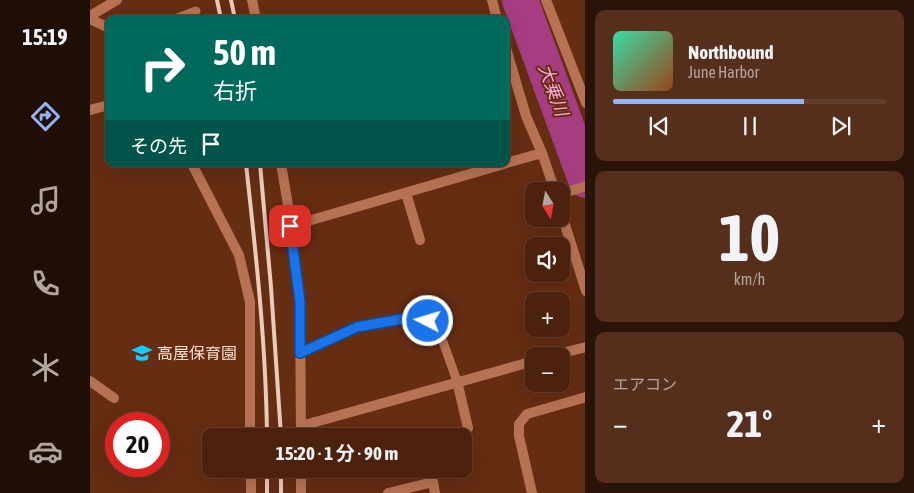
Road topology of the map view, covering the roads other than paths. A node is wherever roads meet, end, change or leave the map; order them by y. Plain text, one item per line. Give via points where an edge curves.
1 (116, 0) edge
2 (252, 0) edge
3 (492, 0) edge
4 (546, 0) edge
5 (196, 11) dead end
6 (186, 15) edge
7 (255, 15) edge
8 (496, 15) edge
9 (90, 17) edge
10 (105, 26) edge
11 (510, 65) edge
12 (585, 103) edge
13 (105, 106) edge
14 (90, 110) edge
15 (542, 153) junction
16 (510, 162) edge
17 (194, 167) edge
18 (281, 167) edge
19 (492, 167) edge
20 (552, 182) edge
21 (585, 186) edge
22 (570, 191) edge
23 (406, 193) junction
24 (290, 226) junction
25 (566, 228) edge
26 (420, 240) dead end
27 (585, 291) edge
28 (585, 347) edge
29 (570, 351) edge
30 (300, 353) junction
31 (525, 363) edge
32 (90, 381) edge
33 (457, 381) junction
34 (585, 397) edge
35 (114, 398) dead end
36 (250, 428) edge
37 (301, 428) edge
38 (310, 428) edge
39 (468, 428) dead end
40 (251, 478) edge
41 (301, 478) edge
42 (251, 493) edge
43 (301, 493) edge
44 (388, 493) edge
45 (435, 493) edge
46 (532, 493) edge

1 - 9 street
2 - 7 street
3 - 8 street
4 - 12 street
5 - 6 lane
9 - 10 street
11 - 15 street
13 - 14 street
15 - 16 street
15 - 20 street
17 - 36 street via 239,255 250,302
18 - 24 street
19 - 23 street
21 - 22 street
23 - 24 street
23 - 26 street
24 - 30 street via 300,302
25 - 27 street
28 - 29 street
30 - 33 lane via 357,327 419,316 437,325
30 - 37 street
31 - 33 street
32 - 35 street
33 - 38 street
33 - 39 street
34 - 46 street via 527,414 519,424
40 - 42 street
41 - 43 street
44 - 45 street via 433,482

